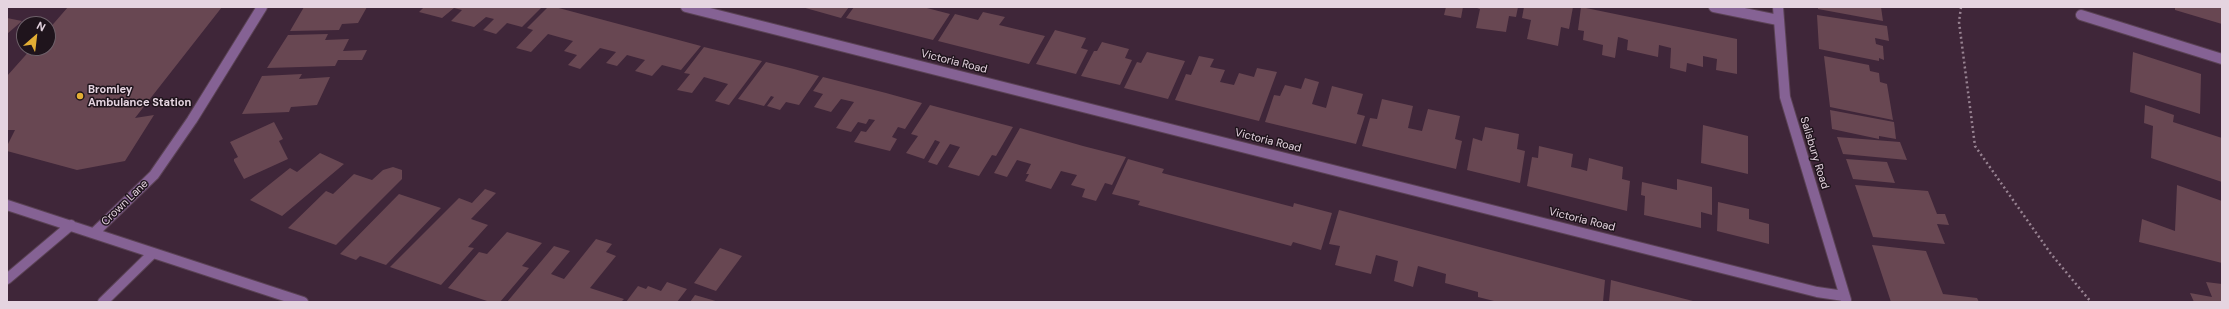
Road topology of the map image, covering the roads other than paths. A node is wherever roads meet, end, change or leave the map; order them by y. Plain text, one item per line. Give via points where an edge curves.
1 (262, 7) edge
2 (686, 7) edge
3 (1714, 7) edge
4 (1778, 7) edge
5 (2081, 15) dead end
6 (1778, 20) junction
7 (2222, 59) edge
8 (7, 205) edge
9 (71, 225) junction
10 (94, 233) junction
11 (154, 253) junction
12 (7, 279) edge
13 (1845, 299) edge
14 (103, 302) edge
15 (303, 302) edge

1 - 10 street, Crown Lane via 192,120 154,175
2 - 13 street, Victoria Road
3 - 6 street
4 - 6 street, Salisbury Road
5 - 7 street
6 - 13 street, Salisbury Road via 1784,97
8 - 9 street
9 - 10 street
9 - 12 street
10 - 11 street, Crown Lane
11 - 14 street
11 - 15 street, Crown Lane

